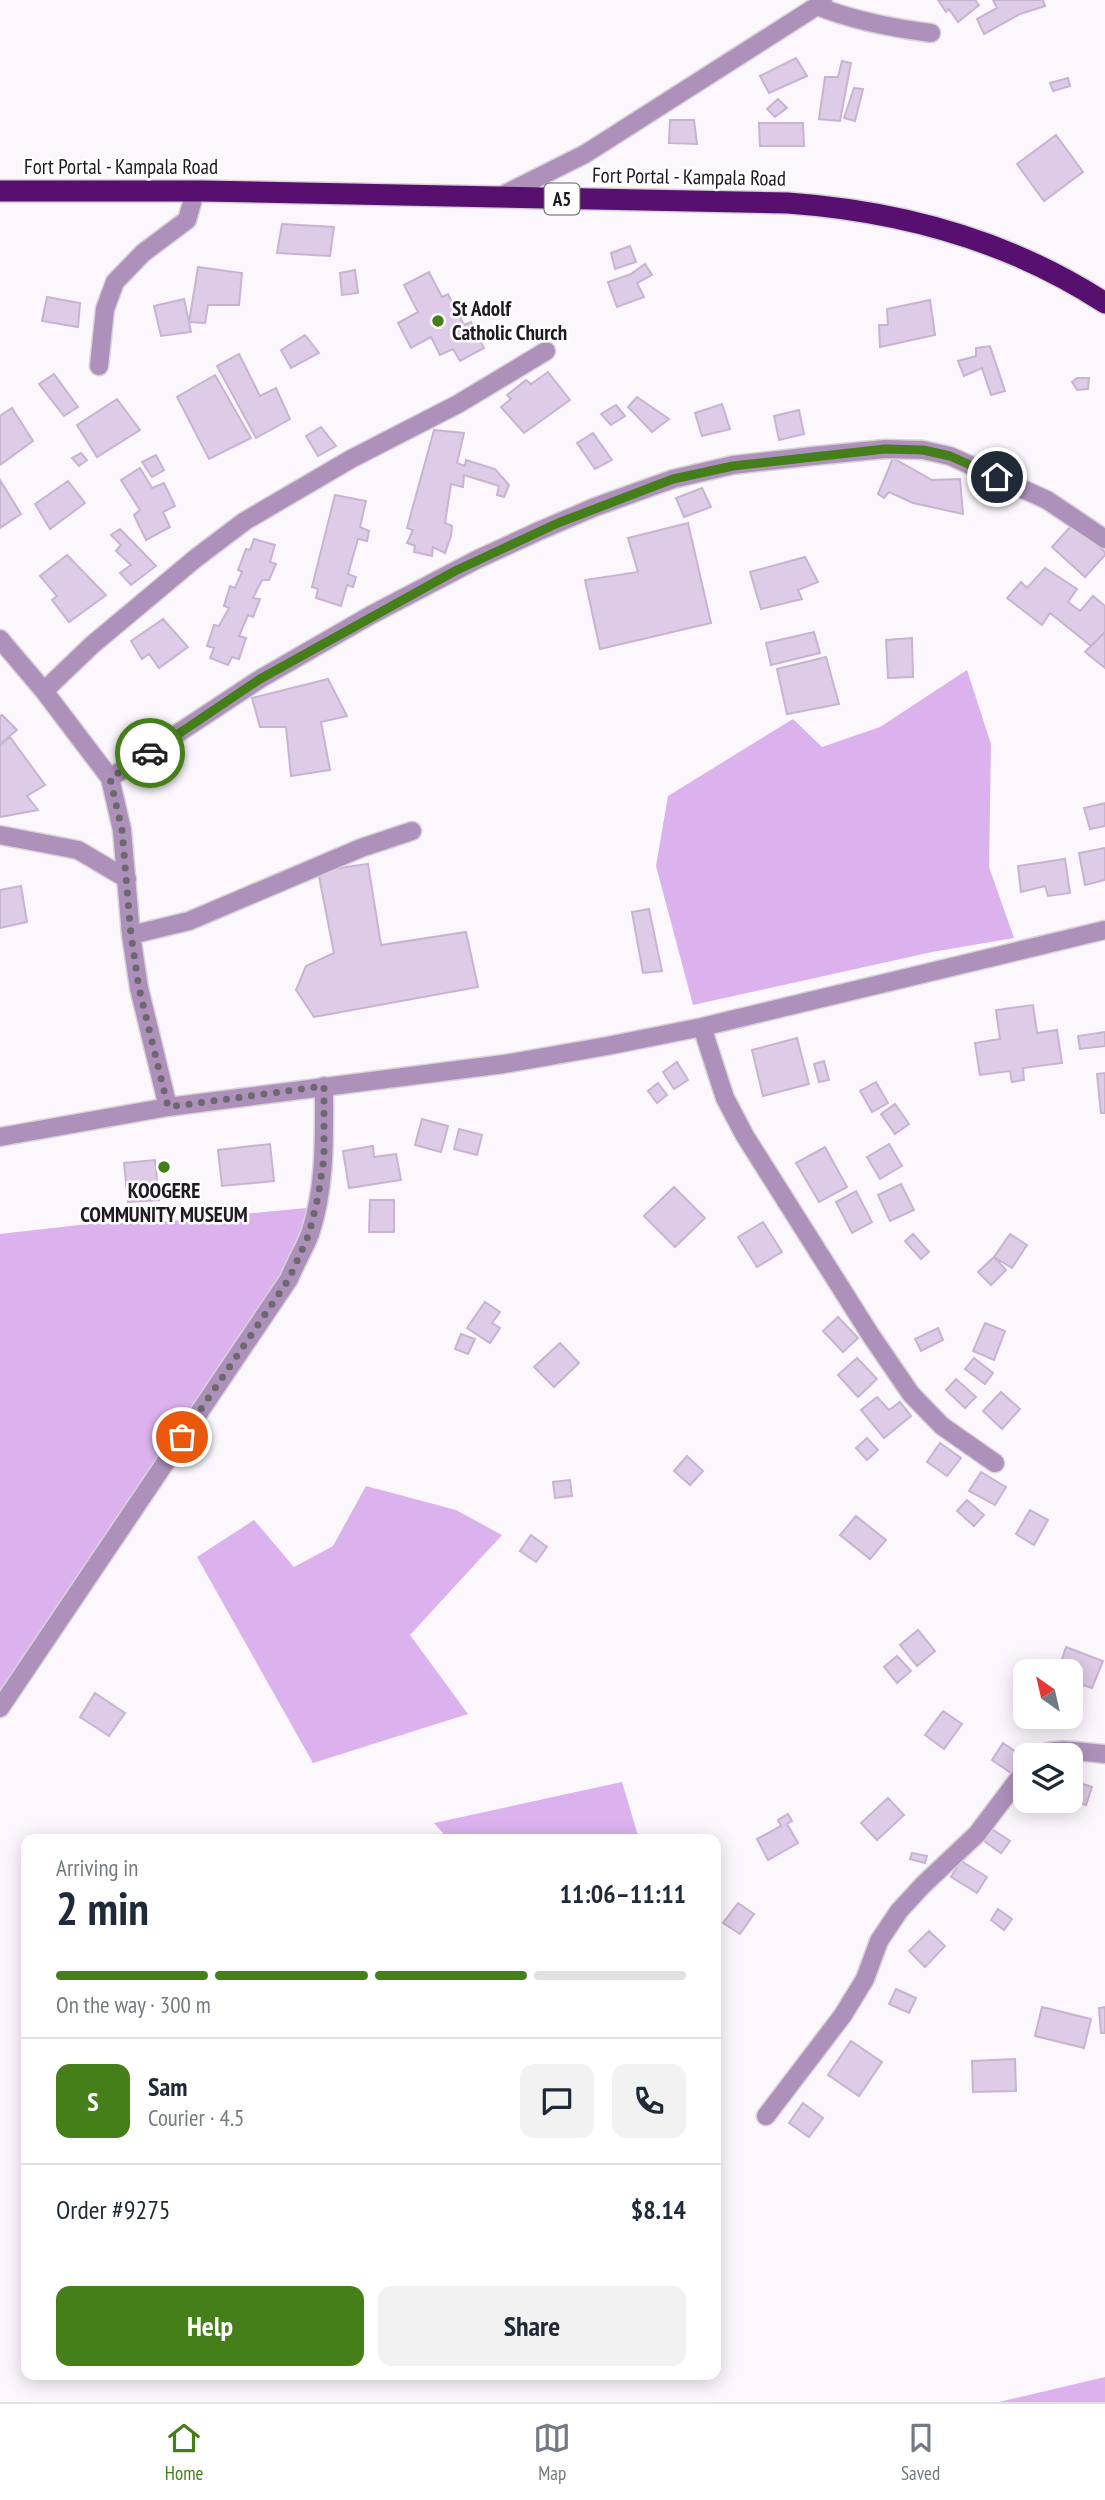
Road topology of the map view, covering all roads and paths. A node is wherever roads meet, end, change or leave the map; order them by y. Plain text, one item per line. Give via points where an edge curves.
1 (820, 3) edge
2 (932, 33) dead end
3 (0, 191) edge
4 (195, 192) junction
5 (497, 198) junction
6 (1105, 303) edge
7 (546, 351) dead end
8 (99, 366) dead end
9 (1105, 539) edge
10 (0, 639) edge
11 (44, 691) junction
12 (110, 778) junction
13 (412, 831) dead end
14 (0, 835) edge
15 (127, 879) junction
16 (1105, 930) edge
17 (131, 935) junction
18 (702, 1027) junction
19 (324, 1086) junction
20 (168, 1107) junction
21 (0, 1137) edge
22 (995, 1463) dead end
23 (0, 1708) edge
24 (1083, 1753) edge
25 (1105, 1754) edge
26 (1013, 1787) edge
27 (766, 2116) dead end

1 - 2 street via 843,17
1 - 5 street via 585,154
3 - 4 highway, Fort Portal - Kampala Road / A5
4 - 5 highway, Fort Portal - Kampala Road / A5
4 - 8 street via 187,220 143,253 115,282 106,309
5 - 6 highway, Fort Portal - Kampala Road / A5 via 837,207 916,221 985,243 1076,284
7 - 11 street via 245,521 92,645
9 - 12 street via 1047,500 950,456 923,450 800,457 673,479 539,531 371,615 260,679
10 - 11 street
11 - 12 street
12 - 15 street
13 - 17 street via 189,921
14 - 15 street via 78,850
15 - 17 street
16 - 18 street
17 - 20 street
18 - 19 street via 504,1064
18 - 22 street via 725,1098 745,1136 870,1334 911,1394 942,1426
19 - 20 street
19 - 23 street via 324,1158 318,1197 309,1234 289,1279
20 - 21 street
24 - 25 street
26 - 27 street via 977,1834 899,1911 843,2015

